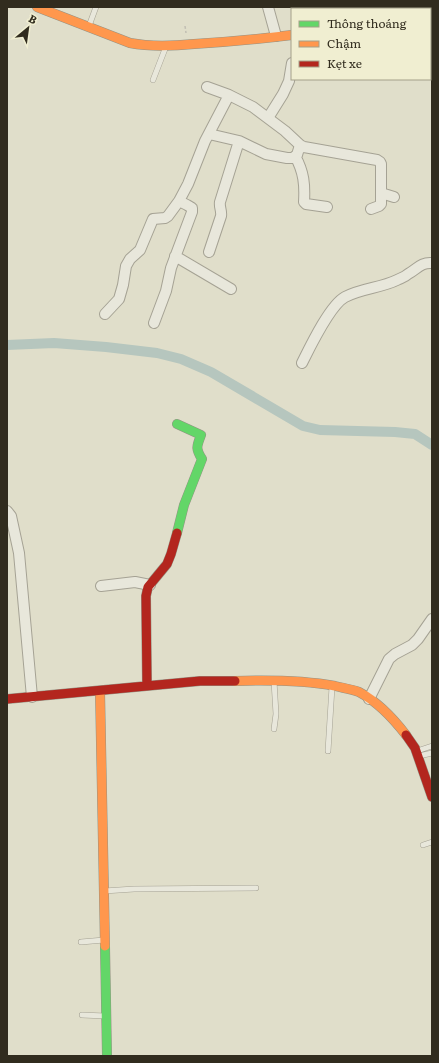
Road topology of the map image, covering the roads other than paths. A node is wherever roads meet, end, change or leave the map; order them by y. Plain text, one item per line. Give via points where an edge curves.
1 (38, 7) edge
2 (96, 7) edge
3 (268, 7) edge
4 (88, 27) junction
5 (291, 35) edge
6 (276, 36) junction
7 (166, 46) junction
8 (291, 68) edge
9 (152, 80) dead end
10 (208, 87) dead end
11 (229, 95) junction
12 (268, 118) junction
13 (208, 134) junction
14 (239, 141) junction
15 (300, 145) junction
16 (296, 156) junction
17 (381, 193) junction
18 (394, 197) dead end
19 (178, 201) junction
20 (327, 207) dead end
21 (371, 209) dead end
22 (209, 252) dead end
23 (175, 256) junction
24 (432, 264) edge
25 (231, 289) dead end
26 (106, 314) dead end
27 (154, 323) dead end
28 (302, 363) dead end
29 (176, 424) dead end
30 (7, 511) edge
31 (150, 585) junction
32 (101, 586) dead end
33 (432, 619) edge
34 (274, 680) junction
35 (147, 686) junction
36 (333, 686) junction
37 (100, 691) junction
38 (32, 697) junction
39 (7, 699) edge
40 (369, 699) junction
41 (274, 730) dead end
42 (432, 746) edge
43 (328, 752) dead end
44 (417, 753) junction
45 (432, 753) edge
46 (432, 797) edge
47 (432, 842) edge
48 (423, 845) dead end
49 (256, 888) dead end
50 (103, 891) junction
51 (105, 940) junction
52 (81, 942) dead end
53 (82, 1015) dead end
54 (106, 1016) junction
55 (107, 1056) edge

1 - 4 street
2 - 4 lane
3 - 6 street
4 - 7 street via 130,43
5 - 6 street
6 - 7 street via 236,42
7 - 9 lane
8 - 12 street via 283,94
10 - 11 street
11 - 12 street
11 - 13 street
12 - 15 street
13 - 14 street
13 - 19 street via 188,184
14 - 16 street via 271,156
14 - 22 street via 220,202 222,216
15 - 16 street
15 - 17 street via 377,160 381,164
16 - 20 street via 303,173 304,202
17 - 18 street
17 - 21 street via 380,206
19 - 23 street via 193,209
19 - 26 street via 165,218 153,219 140,250 126,266 119,299
23 - 25 street
23 - 27 street
24 - 28 street via 424,263 393,282 344,297 324,322
29 - 31 street via 201,434 197,451 202,459 184,505 167,564
30 - 38 street via 11,516 19,553
31 - 32 street via 135,582
31 - 35 street via 146,596
33 - 40 street via 412,645 389,659
34 - 35 street via 200,681
34 - 36 street
34 - 41 lane
35 - 37 street
36 - 40 street via 358,692
36 - 43 lane
37 - 38 street
37 - 50 street
38 - 39 street
40 - 44 street via 388,713
42 - 44 lane
44 - 45 lane
44 - 46 street
47 - 48 lane
49 - 50 lane
50 - 51 street
51 - 52 lane
51 - 54 street
53 - 54 lane
54 - 55 street

